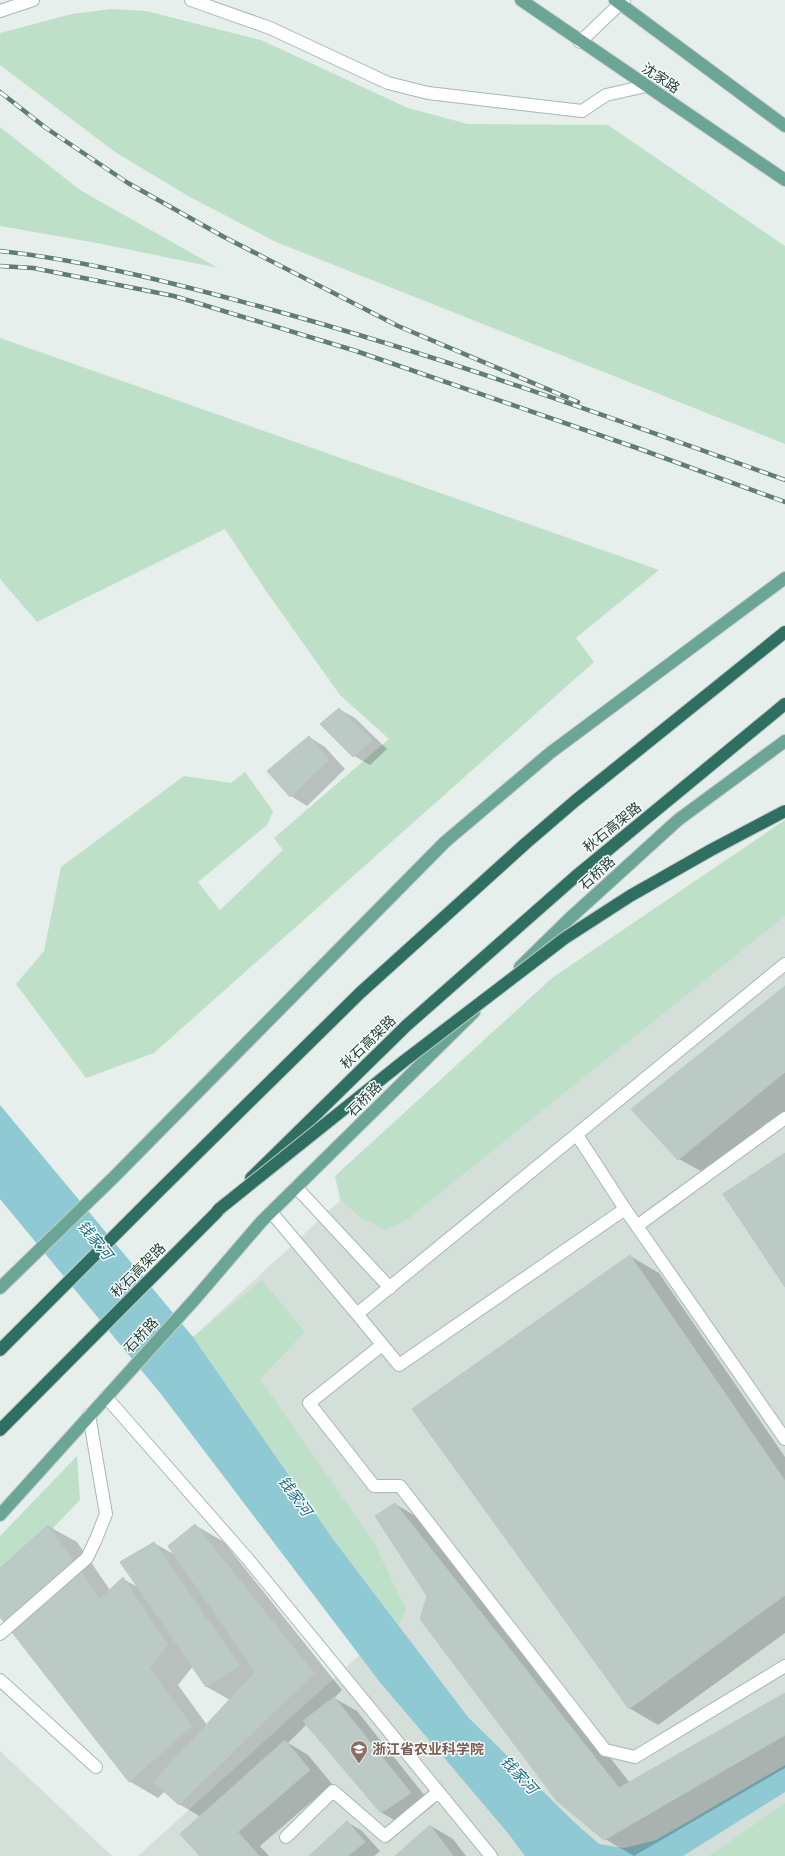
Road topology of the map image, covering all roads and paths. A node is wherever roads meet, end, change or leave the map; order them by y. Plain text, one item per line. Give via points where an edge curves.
1 (33, 0) edge
2 (191, 0) edge
3 (521, 0) edge
4 (620, 1) edge
5 (0, 11) edge
6 (580, 42) junction
7 (646, 86) junction
8 (785, 126) edge
9 (785, 180) edge
10 (785, 578) edge
11 (785, 632) edge
12 (785, 704) edge
13 (785, 741) edge
14 (785, 812) edge
15 (785, 964) edge
16 (785, 1118) edge
17 (577, 1135) junction
18 (296, 1188) junction
19 (625, 1209) junction
20 (218, 1210) junction
21 (271, 1212) junction
22 (637, 1226) junction
23 (0, 1288) edge
24 (390, 1288) junction
25 (357, 1314) junction
26 (382, 1344) junction
27 (0, 1350) edge
28 (106, 1396) junction
29 (89, 1415) junction
30 (0, 1430) edge
31 (785, 1439) edge
32 (0, 1516) edge
33 (0, 1634) edge
34 (785, 1666) edge
35 (0, 1680) edge
36 (96, 1767) dead end
37 (438, 1792) junction
38 (286, 1837) dead end
39 (491, 1856) edge

1 - 5 street
2 - 7 street via 270,28 388,83 428,93 582,110 606,95
3 - 6 main road, 沈家路
4 - 6 street
4 - 8 main road
6 - 7 main road, 沈家路
7 - 9 main road, 沈家路
10 - 23 main road via 550,753 445,842 116,1176
11 - 27 highway via 575,801 360,993
12 - 20 highway, 秋石高架路, bridge via 575,876 406,1026
13 - 18 main road, 石桥路 via 678,820 569,919
14 - 20 highway, bridge via 630,896 564,938 404,1061
15 - 17 street
16 - 22 street
17 - 19 street
17 - 24 street
18 - 21 main road, 石桥路
18 - 24 street
19 - 22 street
19 - 26 street via 399,1365
20 - 30 highway, 秋石高架路
21 - 25 street
21 - 28 main road, 石桥路
22 - 31 street
24 - 25 street
25 - 26 street
26 - 34 street via 309,1403 374,1486 400,1486 605,1750 635,1757
28 - 29 main road, 石桥路
28 - 37 street via 247,1558
29 - 32 main road, 石桥路
29 - 33 street via 106,1514 96,1539 87,1558
35 - 36 street
37 - 38 street via 385,1836 333,1791
37 - 39 street

